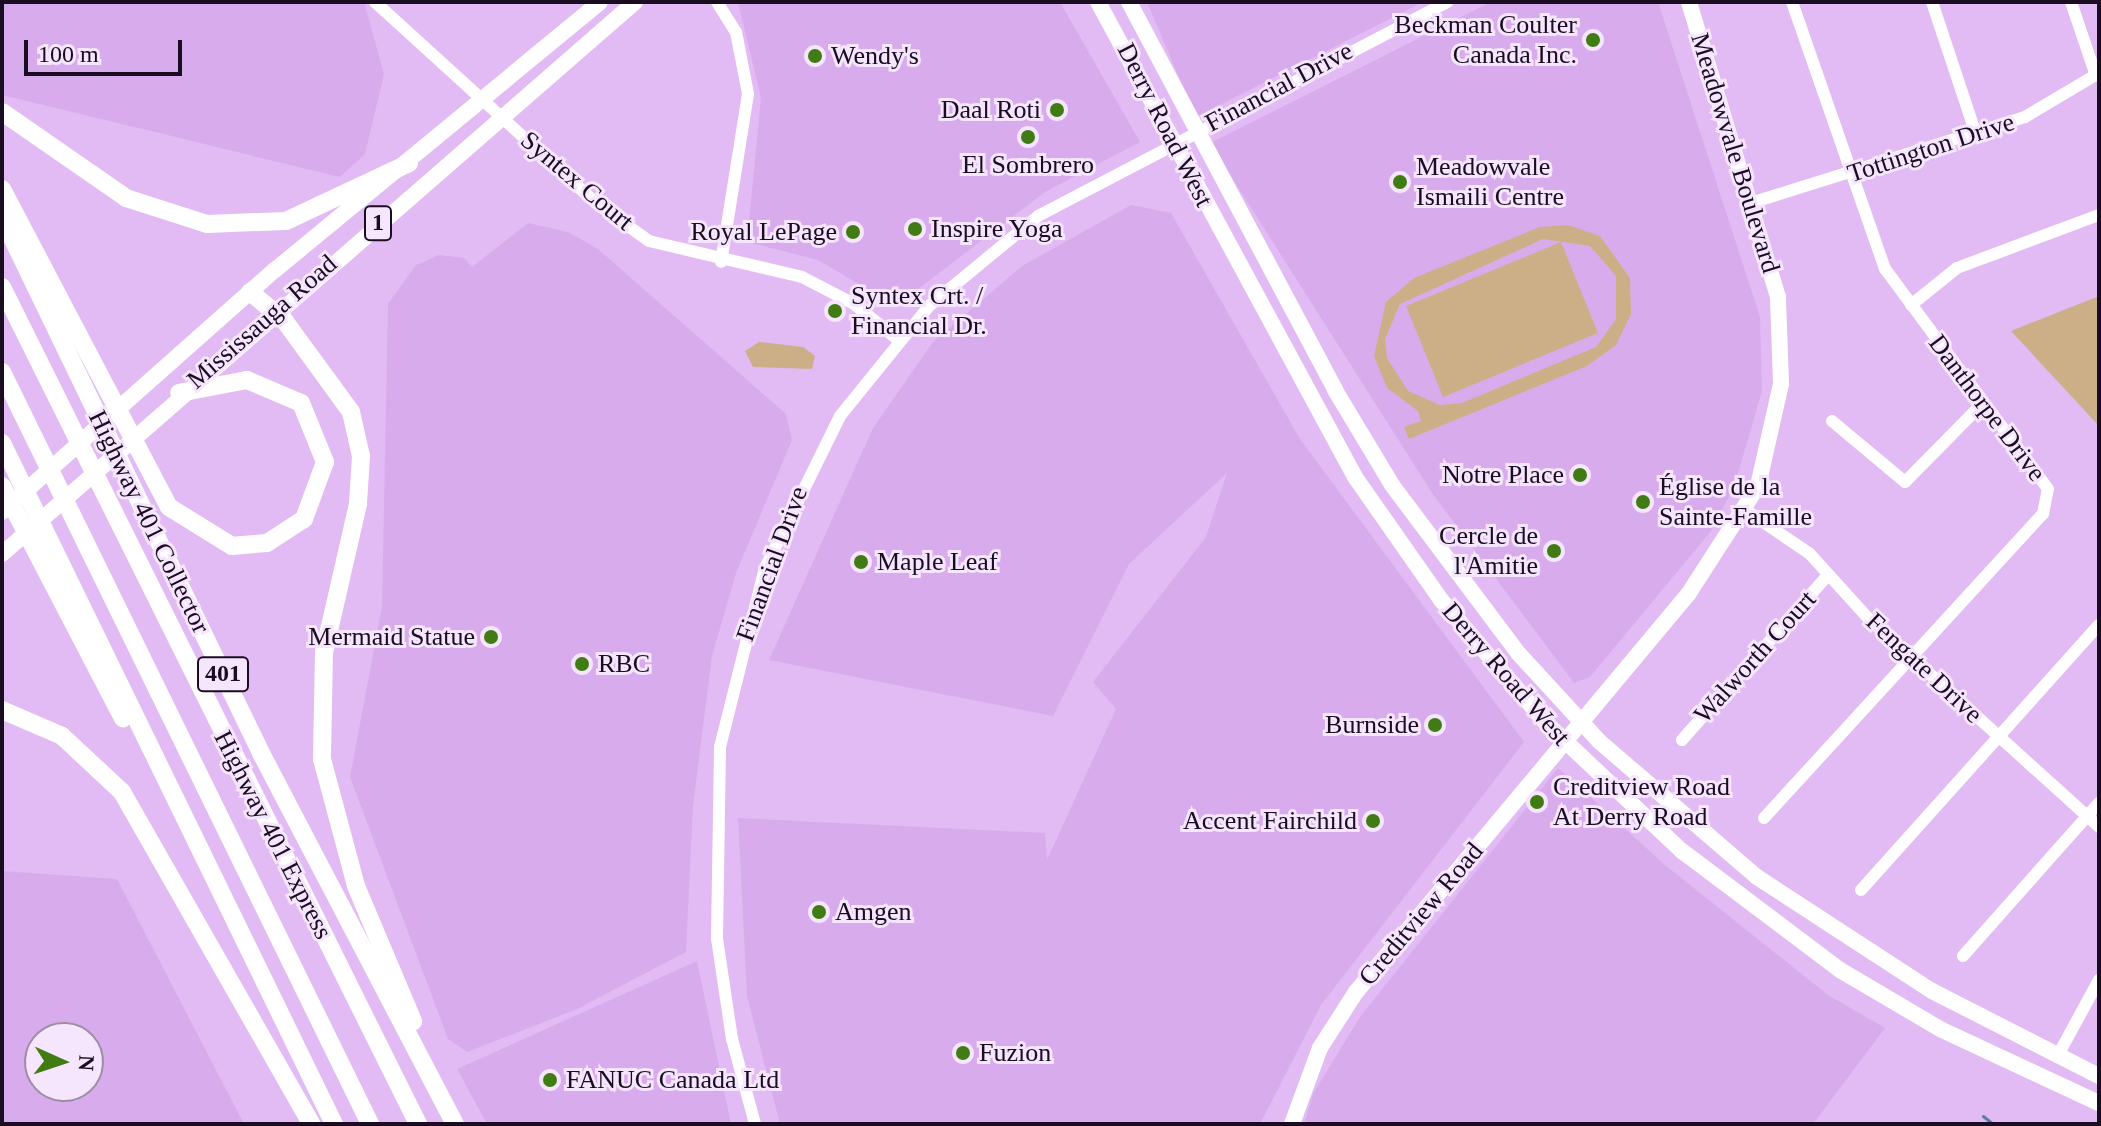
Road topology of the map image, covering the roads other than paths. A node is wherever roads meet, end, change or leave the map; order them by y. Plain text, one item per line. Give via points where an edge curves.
1 (375, 2) edge
2 (600, 2) edge
3 (635, 2) edge
4 (717, 2) edge
5 (1098, 2) edge
6 (1129, 2) edge
7 (1448, 2) edge
8 (1689, 2) edge
9 (1792, 2) edge
10 (1932, 2) edge
11 (2071, 2) edge
12 (2097, 74) edge
13 (2, 112) edge
14 (1196, 131) junction
15 (1976, 134) junction
16 (1173, 142) junction
17 (409, 163) junction
18 (1848, 175) junction
19 (2, 189) edge
20 (1754, 202) junction
21 (2099, 215) edge
22 (2, 217) edge
23 (721, 262) junction
24 (2, 287) edge
25 (250, 292) junction
26 (1911, 305) junction
27 (274, 311) junction
28 (897, 339) junction
29 (2, 372) edge
30 (179, 393) junction
31 (1982, 404) junction
32 (1832, 421) dead end
33 (2, 443) edge
34 (2, 486) edge
35 (1747, 511) junction
36 (2, 512) edge
37 (2, 554) edge
38 (1828, 575) junction
39 (2099, 625) edge
40 (1910, 655) junction
41 (2, 710) edge
42 (1581, 723) junction
43 (1998, 736) junction
44 (1682, 740) dead end
45 (1565, 743) junction
46 (2099, 803) edge
47 (2086, 817) junction
48 (1764, 818) dead end
49 (2099, 827) edge
50 (205, 858) junction
51 (1861, 890) dead end
52 (1963, 956) dead end
53 (2099, 980) edge
54 (2057, 1057) junction
55 (2099, 1076) edge
56 (2099, 1103) edge
57 (311, 1124) edge
58 (334, 1124) edge
59 (370, 1124) edge
60 (418, 1124) edge
61 (458, 1124) edge
62 (755, 1124) edge
63 (1292, 1124) edge

1 - 23 street, Syntex Court via 596,203 649,241
2 - 17 main road, Mississauga Road / 1
3 - 27 main road, Mississauga Road / 1
4 - 23 street via 736,32 748,94
5 - 16 main road, Derry Road West
6 - 14 main road, Derry Road West
7 - 14 street, Financial Drive
8 - 20 main road, Meadowvale Boulevard
9 - 18 street, Danthorpe Drive
10 - 15 street
11 - 12 street
12 - 15 street, Tottington Drive via 2046,107
13 - 17 highway via 126,198 207,224 286,221
14 - 16 street, Financial Drive
14 - 42 main road, Derry Road West via 1392,485 1484,610
15 - 18 street, Tottington Drive
16 - 28 street, Financial Drive via 1038,216
16 - 45 main road, Derry Road West via 1355,477 1441,600
17 - 25 main road, Mississauga Road / 1
18 - 20 street, Tottington Drive
18 - 26 street, Danthorpe Drive via 1885,269
19 - 30 highway via 169,507 232,546 267,543 304,519 325,462 301,403 247,380
20 - 35 main road, Meadowvale Boulevard via 1778,297 1783,356 1774,434
21 - 26 street via 1957,268
22 - 61 highway, Highway 401 Collector / 401 via 262,755
23 - 28 street, Syntex Court via 833,291
24 - 60 highway, Highway 401 Express / 401
25 - 27 highway
25 - 36 main road, Mississauga Road / 1
26 - 31 street, Danthorpe Drive
27 - 30 main road, Mississauga Road / 1
27 - 61 highway via 332,379 351,412 361,456 320,686 330,799 377,943
28 - 62 street, Financial Drive via 840,416 788,509 754,599 727,707 714,827 717,939
29 - 59 highway, Highway 401 Express / 401
30 - 37 main road, Mississauga Road / 1
31 - 32 street via 1905,482
31 - 40 street, Danthorpe Drive via 2040,474 2047,503
33 - 50 highway
34 - 50 highway via 94,669
35 - 38 street, Fengate Drive
35 - 42 main road, Meadowvale Boulevard
38 - 40 street, Fengate Drive
38 - 44 street, Walworth Court
39 - 43 street
40 - 43 street, Fengate Drive
40 - 48 street
41 - 57 highway via 62,736 122,792
42 - 45 main road, Creditview Road
42 - 54 main road, Derry Road West via 1757,877 1919,983
43 - 47 street, Fengate Drive
43 - 51 street
45 - 56 main road, Derry Road West via 1682,851 1840,970 1940,1029
45 - 63 main road, Creditview Road via 1337,1018
46 - 47 street
47 - 49 street, Fengate Drive
47 - 52 street
50 - 58 highway
53 - 54 street
54 - 55 main road, Derry Road West

